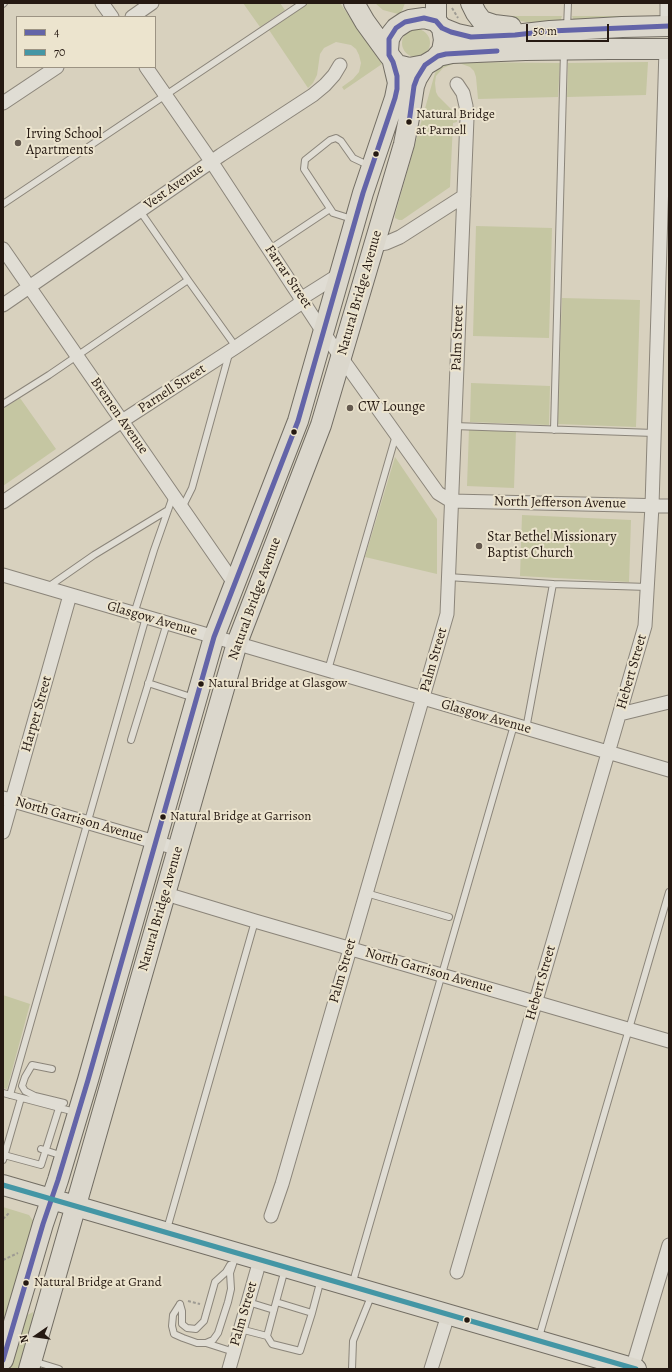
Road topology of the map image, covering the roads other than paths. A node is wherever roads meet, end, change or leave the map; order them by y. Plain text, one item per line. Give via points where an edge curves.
1 (102, 3) edge
2 (152, 3) edge
3 (303, 3) edge
4 (354, 3) edge
5 (360, 3) edge
6 (471, 3) edge
7 (568, 3) edge
8 (667, 3) edge
9 (111, 16) edge
10 (133, 16) edge
11 (410, 16) edge
12 (438, 17) edge
13 (668, 26) edge
14 (559, 30) junction
15 (564, 49) junction
16 (668, 49) edge
17 (391, 58) junction
18 (432, 60) junction
19 (340, 64) dead end
20 (56, 68) edge
21 (147, 68) edge
22 (457, 84) dead end
23 (166, 95) junction
24 (3, 103) edge
25 (211, 161) junction
26 (372, 166) junction
27 (363, 193) junction
28 (464, 196) junction
29 (3, 204) edge
30 (330, 209) junction
31 (140, 210) junction
32 (356, 220) junction
33 (374, 245) junction
34 (3, 249) edge
35 (270, 249) junction
36 (340, 274) junction
37 (188, 280) junction
38 (29, 287) junction
39 (302, 298) junction
40 (3, 305) edge
41 (663, 308) edge
42 (323, 332) junction
43 (233, 350) junction
44 (76, 355) junction
45 (341, 357) junction
46 (3, 404) edge
47 (122, 421) junction
48 (454, 426) junction
49 (554, 430) junction
50 (654, 433) junction
51 (396, 434) junction
52 (296, 490) junction
53 (173, 495) junction
54 (451, 501) junction
55 (3, 502) edge
56 (652, 506) junction
57 (669, 506) edge
58 (182, 508) junction
59 (264, 508) junction
60 (168, 510) junction
61 (3, 575) edge
62 (448, 577) junction
63 (234, 582) junction
64 (553, 584) junction
65 (648, 587) junction
66 (47, 588) junction
67 (70, 595) junction
68 (140, 615) junction
69 (167, 623) junction
70 (214, 637) junction
71 (237, 644) junction
72 (328, 670) junction
73 (148, 683) junction
74 (197, 699) junction
75 (423, 699) junction
76 (669, 702) edge
77 (620, 714) junction
78 (520, 727) junction
79 (131, 740) dead end
80 (608, 753) junction
81 (669, 770) edge
82 (199, 778) junction
83 (7, 799) edge
84 (88, 822) junction
85 (3, 832) edge
86 (156, 842) junction
87 (179, 849) junction
88 (669, 892) edge
89 (366, 893) junction
90 (166, 894) junction
91 (449, 917) dead end
92 (255, 921) junction
93 (350, 948) junction
94 (443, 975) junction
95 (138, 989) junction
96 (535, 1002) junction
97 (629, 1029) junction
98 (669, 1041) edge
99 (93, 1060) junction
100 (52, 1069) dead end
101 (6, 1094) edge
102 (21, 1098) junction
103 (67, 1108) junction
104 (43, 1150) junction
105 (65, 1157) junction
106 (4, 1158) edge
107 (3, 1185) edge
108 (51, 1200) junction
109 (76, 1207) junction
110 (271, 1216) dead end
111 (166, 1233) junction
112 (669, 1245) edge
113 (236, 1253) junction
114 (260, 1260) junction
115 (285, 1268) junction
116 (457, 1272) dead end
117 (321, 1278) junction
118 (352, 1287) junction
119 (373, 1293) junction
120 (248, 1302) junction
121 (276, 1302) junction
122 (274, 1310) junction
123 (312, 1313) junction
124 (448, 1314) junction
125 (240, 1330) junction
126 (266, 1336) junction
127 (538, 1341) junction
128 (206, 1343) junction
129 (234, 1352) junction
130 (32, 1359) edge
131 (3, 1360) edge
132 (59, 1369) edge
133 (229, 1369) edge
134 (352, 1369) edge
135 (431, 1369) edge
136 (634, 1369) edge

1 - 9 street
2 - 10 street
3 - 23 lane
4 - 17 main road
5 - 11 main road via 370,14 388,24
6 - 14 main road via 478,17 489,24
7 - 14 lane
8 - 13 street
11 - 12 main road
11 - 17 main road via 389,39
12 - 14 main road via 457,34 471,37
12 - 18 main road via 444,34 444,45
13 - 14 main road
15 - 16 main road
15 - 18 main road via 452,53
15 - 49 lane
16 - 41 street, Hebert Street
17 - 18 main road via 403,67 409,68
17 - 26 main road, Natural Bridge Avenue via 397,76 397,89
18 - 33 main road, Natural Bridge Avenue via 416,78 405,137
19 - 25 street, Vest Avenue via 325,86 313,96
20 - 24 street
21 - 23 street, Farrar Street
22 - 28 street, Palm Street via 463,93 467,118
23 - 25 street, Farrar Street
23 - 29 lane
25 - 31 street, Vest Avenue
25 - 35 street, Farrar Street
26 - 27 main road, Natural Bridge Avenue
26 - 30 lane via 353,158 336,138 307,157 304,169
27 - 32 main road, Natural Bridge Avenue
27 - 45 main road via 361,236 345,299
28 - 33 street via 400,237
28 - 48 street, Palm Street
30 - 32 lane via 333,213
30 - 35 lane
31 - 37 lane
31 - 38 street, Vest Avenue
32 - 36 main road, Natural Bridge Avenue
33 - 45 main road, Natural Bridge Avenue
34 - 38 street, Bremen Avenue
35 - 39 street, Farrar Street
36 - 39 street, Parnell Street
36 - 42 main road, Natural Bridge Avenue
37 - 43 lane
37 - 44 lane
38 - 40 street, Vest Avenue
38 - 44 street, Bremen Avenue
39 - 42 street, Farrar Street
39 - 43 street, Parnell Street via 298,305
41 - 50 street, Hebert Street
42 - 45 street, Farrar Street
42 - 52 main road via 318,390
42 - 59 main road, Natural Bridge Avenue via 298,421
43 - 47 street, Parnell Street
43 - 58 lane via 192,488
44 - 46 lane
44 - 47 street, Bremen Avenue
45 - 51 street, Farrar Street
45 - 52 main road, Natural Bridge Avenue via 321,426
47 - 53 street, Bremen Avenue
47 - 55 street, Parnell Street
48 - 49 lane
48 - 54 street, Palm Street
49 - 50 lane
50 - 56 street, Hebert Street
51 - 54 street, Farrar Street via 438,493
51 - 72 lane
52 - 71 main road, Natural Bridge Avenue
53 - 58 street, Bremen Avenue
53 - 60 lane
54 - 56 street, North Jefferson Avenue
54 - 62 street, Palm Street
56 - 57 street, North Jefferson Avenue
56 - 65 street, Hebert Street
58 - 63 street, Bremen Avenue
59 - 63 main road, Natural Bridge Avenue
59 - 71 main road via 258,552 235,616
60 - 66 lane via 94,555
60 - 68 lane
61 - 66 street, Glasgow Avenue
62 - 64 lane
62 - 75 street, Palm Street via 447,614
63 - 70 main road, Natural Bridge Avenue
64 - 65 lane
64 - 78 lane
65 - 77 street, Hebert Street via 645,626
66 - 67 street, Glasgow Avenue
67 - 68 street, Glasgow Avenue
67 - 83 street, Harper Street
68 - 69 street, Glasgow Avenue
68 - 84 lane
69 - 70 street, Glasgow Avenue
69 - 73 lane
70 - 71 street, Glasgow Avenue
70 - 74 main road, Natural Bridge Avenue
70 - 82 main road via 218,668 201,732
71 - 72 street, Glasgow Avenue
71 - 82 main road, Natural Bridge Avenue
72 - 75 street, Glasgow Avenue
73 - 74 lane
73 - 79 lane
74 - 86 main road, Natural Bridge Avenue
75 - 78 street, Glasgow Avenue
75 - 89 street, Palm Street
76 - 77 street
77 - 80 street, Hebert Street
78 - 80 street, Glasgow Avenue
78 - 94 lane
80 - 81 street, Glasgow Avenue
80 - 96 street, Hebert Street
82 - 87 main road, Natural Bridge Avenue
83 - 84 street, North Garrison Avenue
83 - 85 street, Harper Street
84 - 86 street, North Garrison Avenue
84 - 101 lane
86 - 87 street, North Garrison Avenue
86 - 95 main road via 158,872 141,942
86 - 99 main road, Natural Bridge Avenue
87 - 90 main road, Natural Bridge Avenue
88 - 97 lane
89 - 91 lane
89 - 93 street, Palm Street
90 - 92 street, North Garrison Avenue
90 - 95 main road, Natural Bridge Avenue
92 - 93 street, North Garrison Avenue
92 - 111 lane
93 - 94 street, North Garrison Avenue
93 - 110 street, Palm Street
94 - 96 street, North Garrison Avenue
94 - 118 lane
95 - 109 main road, Natural Bridge Avenue
96 - 97 street, North Garrison Avenue
96 - 116 street, Hebert Street
97 - 98 street, North Garrison Avenue
97 - 127 lane
99 - 103 main road, Natural Bridge Avenue
99 - 109 main road via 91,1101 74,1170 73,1190
100 - 103 lane via 32,1065 22,1086 25,1091 35,1096
101 - 102 lane
102 - 103 lane
102 - 106 lane via 12,1141
103 - 104 lane via 49,1130
103 - 105 main road, Natural Bridge Avenue
104 - 105 lane
104 - 106 lane via 41,1165
105 - 108 main road, Natural Bridge Avenue
107 - 108 main road
108 - 109 main road
108 - 130 main road via 56,1227 40,1298
108 - 131 main road, Natural Bridge Avenue
109 - 111 main road
109 - 130 main road, Natural Bridge Avenue
111 - 113 main road
112 - 136 street
113 - 114 main road
113 - 128 lane via 230,1273 231,1289 222,1323 213,1340
113 - 128 lane via 226,1272 215,1282 204,1321 196,1330 182,1324 180,1304 173,1315 174,1334 197,1343
114 - 115 main road
114 - 120 street, Palm Street
115 - 117 main road
115 - 121 lane
117 - 118 main road
117 - 123 lane
118 - 119 main road
119 - 124 main road
119 - 134 lane via 354,1342
120 - 122 lane
120 - 125 street, Palm Street
121 - 122 lane
121 - 123 lane
122 - 126 lane
123 - 126 lane via 300,1351 272,1344
124 - 127 main road
124 - 135 street
125 - 126 lane
125 - 129 street, Palm Street
127 - 136 main road
128 - 129 lane
129 - 133 street, Palm Street
130 - 132 lane

